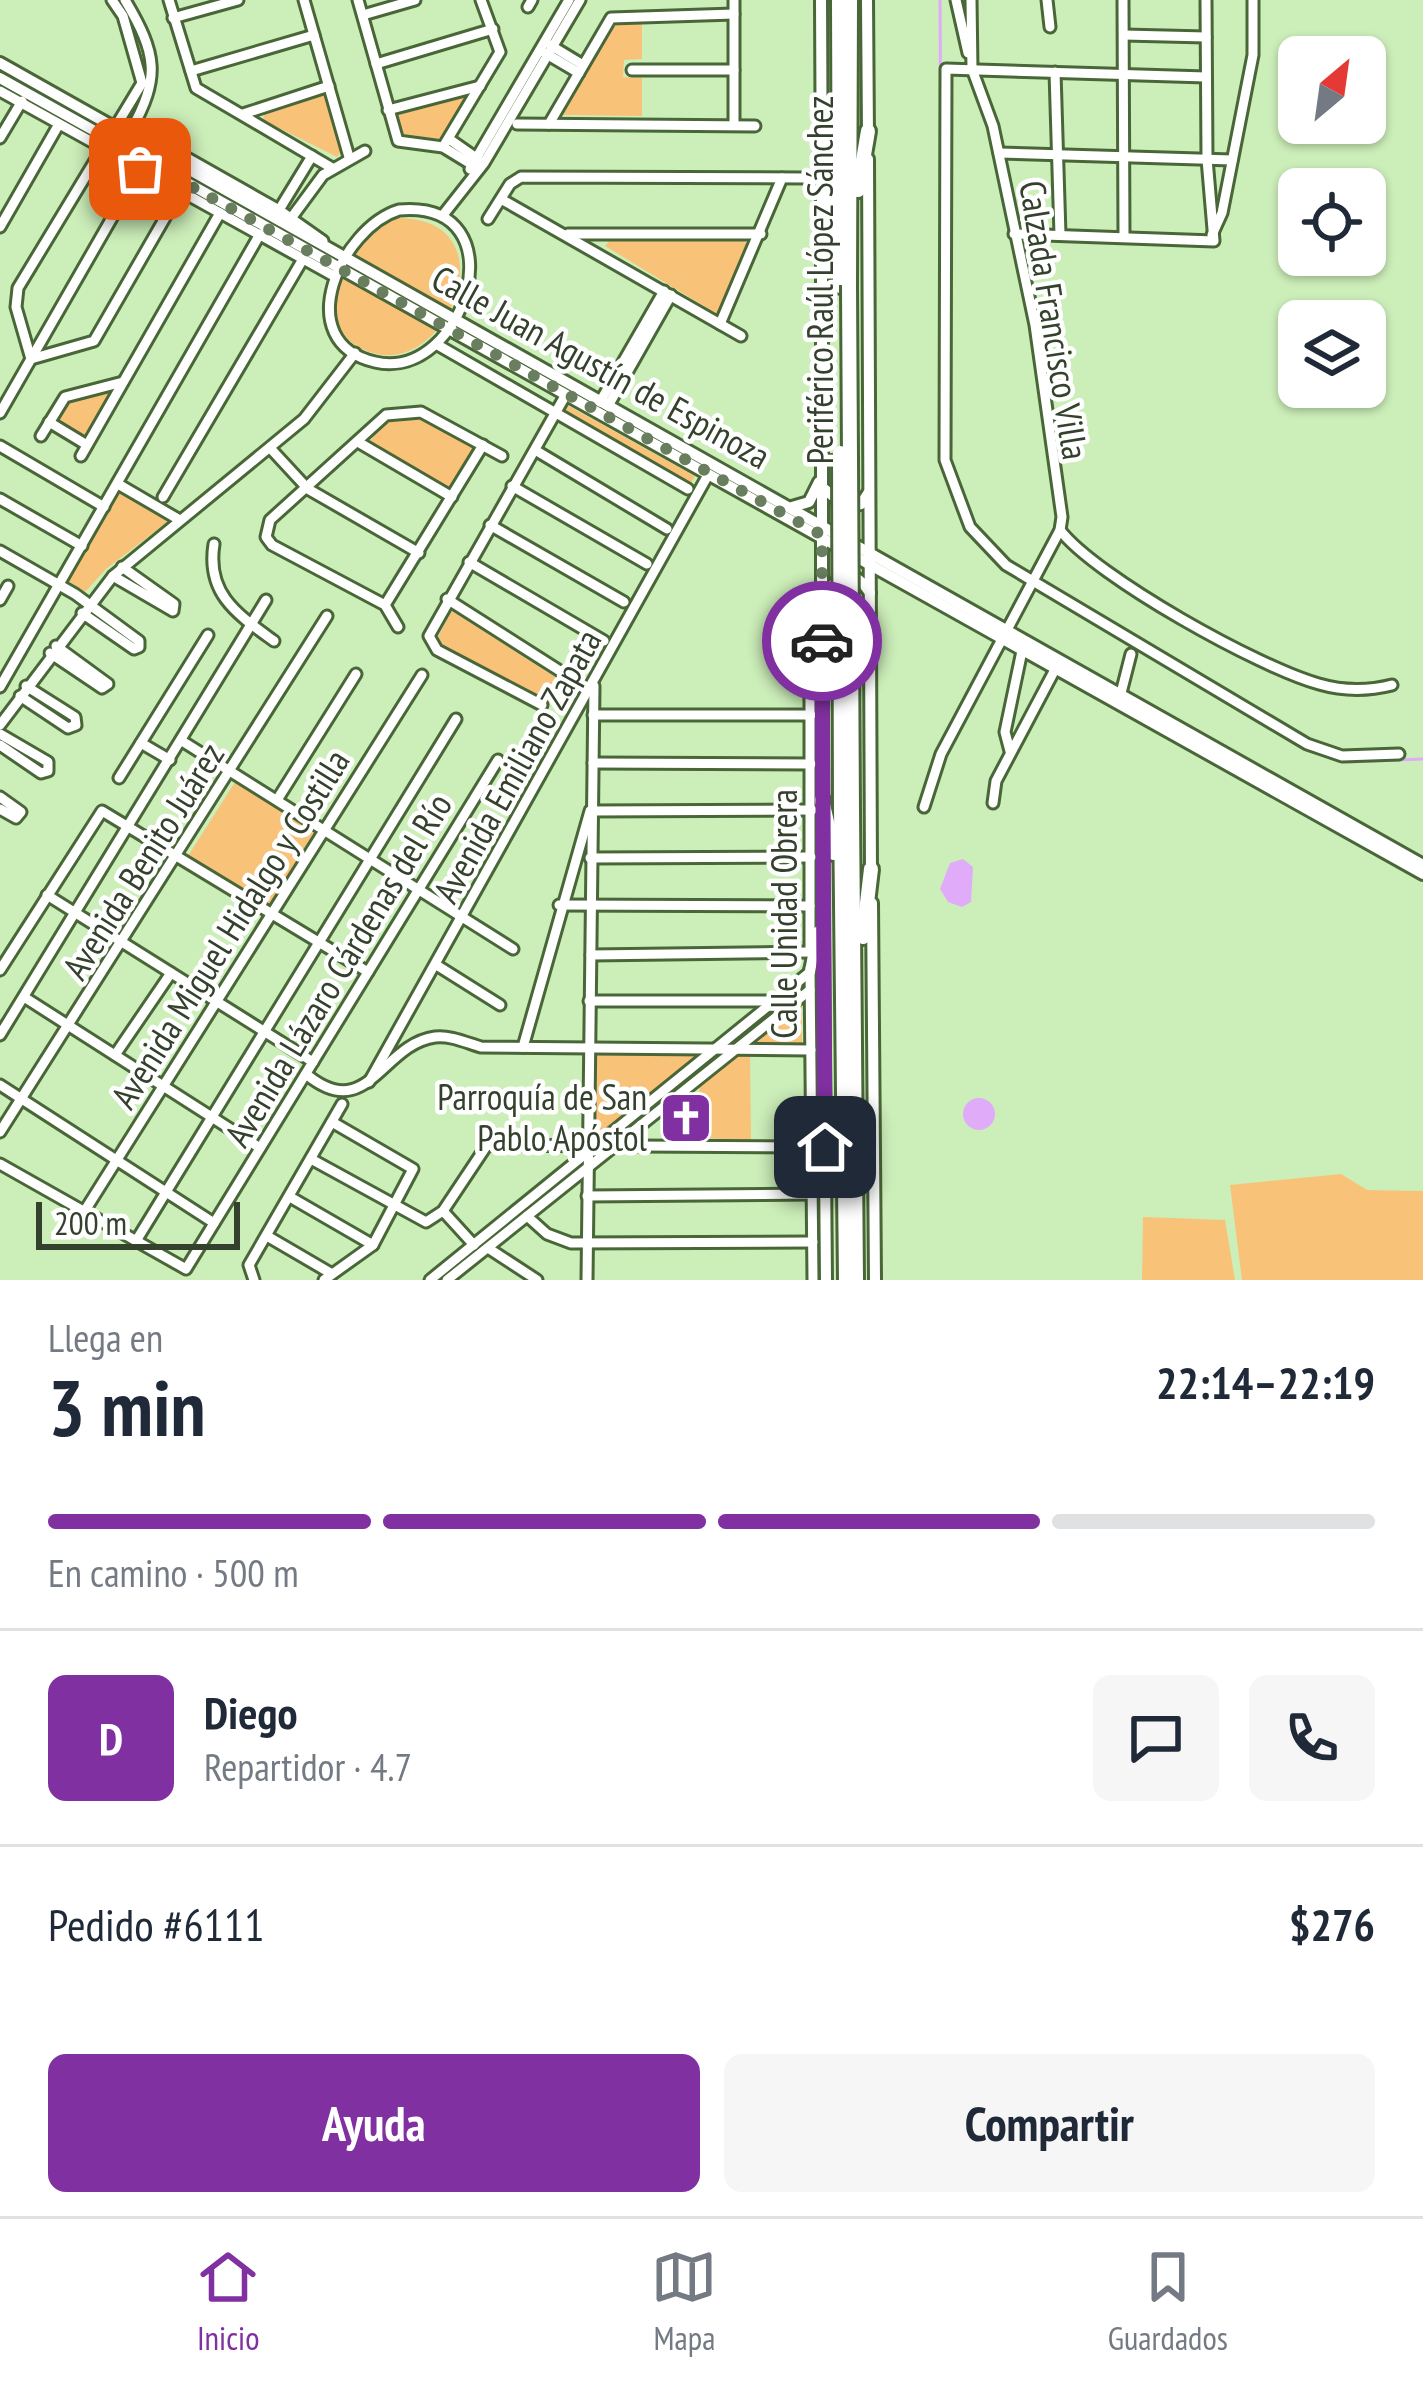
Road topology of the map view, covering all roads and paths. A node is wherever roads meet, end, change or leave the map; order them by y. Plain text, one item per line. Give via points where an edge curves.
1 (112, 0) edge
2 (125, 0) edge
3 (169, 0) edge
4 (238, 0) edge
5 (304, 0) edge
6 (358, 0) edge
7 (415, 0) edge
8 (481, 0) edge
9 (569, 0) edge
10 (580, 0) edge
11 (724, 0) edge
12 (734, 0) edge
13 (821, 0) edge
14 (839, 0) edge
15 (850, 0) edge
16 (867, 0) edge
17 (956, 0) edge
18 (971, 0) edge
19 (1048, 0) edge
20 (1124, 0) edge
21 (1206, 0) edge
22 (1253, 0) edge
23 (729, 14) junction
24 (129, 15) junction
25 (363, 15) junction
26 (173, 18) junction
27 (1050, 27) dead end
28 (493, 29) junction
29 (314, 35) junction
30 (1124, 35) junction
31 (1206, 37) junction
32 (547, 49) junction
33 (0, 62) edge
34 (376, 64) junction
35 (581, 69) junction
36 (972, 69) junction
37 (632, 70) dead end
38 (734, 70) junction
39 (190, 71) junction
40 (1055, 72) junction
41 (1122, 74) junction
42 (1206, 76) junction
43 (0, 78) edge
44 (329, 86) junction
45 (480, 86) junction
46 (0, 91) edge
47 (23, 98) junction
48 (388, 110) junction
49 (241, 114) junction
50 (839, 122) junction
51 (59, 124) junction
52 (117, 124) junction
53 (517, 124) dead end
54 (550, 124) junction
55 (734, 125) junction
56 (755, 126) dead end
57 (868, 131) junction
58 (0, 138) edge
59 (124, 141) junction
60 (103, 142) junction
61 (446, 143) junction
62 (365, 152) dead end
63 (999, 153) junction
64 (1058, 154) junction
65 (312, 156) junction
66 (1123, 156) junction
67 (350, 157) junction
68 (1207, 159) junction
69 (1232, 160) junction
70 (477, 163) junction
71 (332, 168) junction
72 (140, 169) junction
73 (782, 178) junction
74 (806, 178) dead end
75 (183, 187) junction
76 (501, 199) junction
77 (280, 210) junction
78 (220, 213) junction
79 (442, 215) junction
80 (292, 217) junction
81 (488, 219) dead end
82 (0, 226) edge
83 (260, 234) junction
84 (562, 234) junction
85 (760, 234) junction
86 (1014, 234) junction
87 (1033, 234) junction
88 (1060, 235) junction
89 (851, 236) junction
90 (1124, 237) junction
91 (1213, 238) junction
92 (822, 243) junction
93 (1020, 257) junction
94 (303, 259) junction
95 (337, 263) junction
96 (844, 286) junction
97 (667, 293) junction
98 (720, 324) junction
99 (451, 325) junction
100 (741, 336) dead end
101 (436, 344) junction
102 (355, 353) junction
103 (31, 359) junction
104 (123, 382) junction
105 (565, 396) junction
106 (604, 404) junction
107 (556, 412) junction
108 (0, 413) edge
109 (49, 422) junction
110 (40, 436) dead end
111 (358, 442) junction
112 (87, 445) junction
113 (483, 445) junction
114 (0, 446) edge
115 (272, 449) junction
116 (535, 450) junction
117 (698, 455) junction
118 (81, 456) dead end
119 (502, 456) dead end
120 (728, 472) junction
121 (822, 472) junction
122 (708, 475) junction
123 (118, 484) junction
124 (512, 486) junction
125 (822, 487) junction
126 (871, 488) junction
127 (308, 489) junction
128 (688, 489) dead end
129 (163, 497) dead end
130 (452, 497) junction
131 (0, 499) edge
132 (104, 507) junction
133 (792, 507) junction
134 (178, 519) junction
135 (872, 523) junction
136 (490, 525) junction
137 (667, 529) dead end
138 (822, 529) junction
139 (1060, 530) junction
140 (852, 540) junction
141 (214, 544) dead end
142 (82, 546) junction
143 (0, 551) edge
144 (419, 553) junction
145 (872, 558) junction
146 (469, 562) junction
147 (647, 564) dead end
148 (122, 567) junction
149 (113, 576) junction
150 (902, 581) junction
151 (1028, 584) junction
152 (60, 585) junction
153 (8, 586) dead end
154 (872, 596) junction
155 (447, 599) junction
156 (0, 600) edge
157 (266, 600) dead end
158 (822, 600) junction
159 (624, 602) dead end
160 (385, 605) junction
161 (85, 609) junction
162 (872, 612) junction
163 (326, 616) dead end
164 (822, 623) junction
165 (253, 626) junction
166 (398, 627) dead end
167 (1004, 633) junction
168 (208, 635) dead end
169 (604, 640) dead end
170 (274, 641) dead end
171 (1023, 644) junction
172 (53, 650) junction
173 (1131, 655) dead end
174 (1058, 663) junction
175 (560, 671) dead end
176 (356, 674) dead end
177 (422, 675) dead end
178 (594, 680) junction
179 (1393, 686) dead end
180 (0, 687) edge
181 (23, 691) junction
182 (1120, 698) junction
183 (542, 705) dead end
184 (593, 715) junction
185 (811, 715) junction
186 (456, 719) dead end
187 (0, 730) edge
188 (182, 741) junction
189 (141, 743) junction
190 (0, 745) edge
191 (1010, 751) junction
192 (1399, 754) dead end
193 (170, 760) junction
194 (498, 760) dead end
195 (592, 763) junction
196 (812, 764) junction
197 (232, 772) junction
198 (119, 778) dead end
199 (0, 797) edge
200 (277, 800) junction
201 (993, 803) dead end
202 (816, 805) junction
203 (924, 807) dead end
204 (0, 808) edge
205 (846, 810) junction
206 (590, 811) junction
207 (128, 827) junction
208 (325, 830) junction
209 (811, 856) junction
210 (178, 858) junction
211 (590, 858) junction
212 (372, 860) junction
213 (872, 869) junction
214 (1423, 869) edge
215 (419, 889) junction
216 (47, 895) junction
217 (559, 904) junction
218 (591, 905) junction
219 (810, 906) junction
220 (824, 912) junction
221 (76, 913) junction
222 (270, 915) junction
223 (465, 917) junction
224 (844, 928) junction
225 (123, 943) junction
226 (319, 943) junction
227 (513, 949) dead end
228 (810, 952) junction
229 (591, 955) junction
230 (437, 966) junction
231 (0, 970) edge
232 (368, 972) junction
233 (810, 972) junction
234 (171, 973) junction
235 (856, 984) junction
236 (810, 990) junction
237 (24, 997) junction
238 (217, 1001) junction
239 (589, 1001) junction
240 (777, 1001) junction
241 (500, 1005) dead end
242 (70, 1026) junction
243 (265, 1032) junction
244 (0, 1036) edge
245 (523, 1047) junction
246 (721, 1048) junction
247 (736, 1048) junction
248 (589, 1049) junction
249 (811, 1050) junction
250 (115, 1055) junction
251 (313, 1062) junction
252 (306, 1074) junction
253 (370, 1082) junction
254 (0, 1085) edge
255 (163, 1086) junction
256 (20, 1099) junction
257 (342, 1105) dead end
258 (212, 1118) junction
259 (332, 1122) junction
260 (0, 1132) edge
261 (612, 1147) junction
262 (811, 1147) junction
263 (260, 1148) junction
264 (590, 1154) junction
265 (311, 1159) junction
266 (115, 1162) junction
267 (0, 1164) edge
268 (165, 1193) junction
269 (812, 1194) junction
270 (586, 1196) junction
271 (290, 1197) junction
272 (395, 1208) junction
273 (443, 1211) junction
274 (84, 1212) junction
275 (523, 1213) junction
276 (214, 1223) junction
277 (267, 1236) junction
278 (136, 1241) junction
279 (813, 1242) junction
280 (586, 1244) junction
281 (474, 1245) junction
282 (373, 1246) junction
283 (488, 1248) junction
284 (813, 1258) junction
285 (328, 1277) edge
286 (826, 1277) edge
287 (441, 1279) edge
288 (254, 1280) edge
289 (537, 1280) edge
290 (586, 1280) edge
291 (813, 1280) edge
292 (846, 1280) edge
293 (856, 1280) edge
294 (875, 1280) edge

1 - 24 street
2 - 24 street
3 - 26 street
4 - 26 street
5 - 29 street
6 - 25 street
7 - 25 street
8 - 28 street
9 - 32 street
10 - 32 street
11 - 23 street
12 - 23 street
13 - 92 main road, Periférico Raúl López Sánchez
14 - 50 highway, Periférico Raúl López Sánchez
15 - 89 highway, Periférico Raúl López Sánchez
16 - 57 main road
17 - 36 street
18 - 36 street, Calzada Francisco Villa
19 - 27 street
20 - 30 street
21 - 31 street
22 - 69 street via 1252,55
23 - 35 street via 614,16
23 - 38 street
24 - 52 street via 142,83
24 - 59 street via 154,74
25 - 34 street
26 - 39 street
28 - 34 street
28 - 45 street via 500,52
29 - 39 street
29 - 44 street
30 - 31 street
30 - 41 street
31 - 42 street
32 - 35 street
32 - 70 street
33 - 52 main road, Calle Juan Agustín de Espinoza
34 - 48 street
35 - 54 street
36 - 40 street
36 - 63 street, Calzada Francisco Villa
36 - 151 street via 946,69 945,460 970,527
37 - 38 street
38 - 55 street
39 - 49 street via 196,88
40 - 41 street
40 - 64 street
41 - 42 street
41 - 66 street
42 - 68 street
43 - 47 main road, Calle Juan Agustín de Espinoza
44 - 49 street
44 - 67 street
45 - 48 street
45 - 61 street
46 - 47 street
47 - 51 street
47 - 58 street
47 - 60 main road, Calle Juan Agustín de Espinoza
48 - 61 street via 400,143
49 - 65 street
50 - 92 highway
50 - 96 highway, Periférico Raúl López Sánchez
51 - 60 street
51 - 82 street
52 - 59 main road, Calle Juan Agustín de Espinoza
52 - 60 street
53 - 54 street
54 - 55 street
55 - 56 street
57 - 89 highway
57 - 126 main road
59 - 60 main road, Calle Juan Agustín de Espinoza
59 - 72 street
59 - 75 main road, Calle Juan Agustín de Espinoza
59 - 77 street
59 - 95 main road, Calle Juan Agustín de Espinoza
60 - 103 street via 18,288
61 - 70 street
62 - 67 street
63 - 64 street
63 - 86 street, Calzada Francisco Villa
64 - 66 street
64 - 88 street
65 - 71 street
65 - 77 street
66 - 68 street
66 - 90 street
67 - 71 street
68 - 69 street
68 - 91 street
69 - 91 street
70 - 79 street
71 - 80 street
72 - 75 street
72 - 103 street
73 - 74 street
73 - 76 street via 520,177
73 - 85 street
75 - 78 street
75 - 95 main road, Calle Juan Agustín de Espinoza
75 - 103 street via 94,341
76 - 81 street
76 - 84 street
77 - 80 street
78 - 83 street
78 - 104 street
79 - 95 street via 413,208 384,214
79 - 99 street via 460,232 470,259 468,288
80 - 95 street
83 - 94 street
83 - 123 street
84 - 85 street
84 - 97 street
85 - 98 street
86 - 87 street
86 - 93 street, Calzada Francisco Villa
87 - 88 street
87 - 93 street
88 - 90 street
89 - 96 highway, Periférico Raúl López Sánchez
90 - 91 street
92 - 121 main road, Periférico Raúl López Sánchez
93 - 139 street, Calzada Francisco Villa
94 - 95 street
94 - 129 street
95 - 99 main road, Calle Juan Agustín de Espinoza
95 - 102 street via 331,318
96 - 205 highway, Periférico Raúl López Sánchez, bridge
97 - 98 street
97 - 106 street
98 - 100 street
99 - 101 street
99 - 105 main road, Calle Juan Agustín de Espinoza
99 - 106 main road, Calle Juan Agustín de Espinoza
101 - 102 street via 389,364
101 - 107 street
102 - 115 street via 328,395
103 - 108 street
104 - 109 street via 65,397
104 - 112 street
105 - 107 street
105 - 122 main road, Calle Juan Agustín de Espinoza
106 - 117 main road, Calle Juan Agustín de Espinoza
107 - 116 street
107 - 128 street
109 - 110 street
109 - 112 street
111 - 113 street via 376,420 421,412
111 - 127 street
111 - 130 street
112 - 118 street
113 - 119 street
113 - 130 street
114 - 132 street
115 - 127 street
115 - 134 street
116 - 124 street
116 - 137 street
117 - 120 main road, Calle Juan Agustín de Espinoza
117 - 122 main road
120 - 122 main road
120 - 133 main road, Calle Juan Agustín de Espinoza
121 - 125 main road, Periférico Raúl López Sánchez
121 - 133 main road via 812,498
122 - 138 main road, Calle Juan Agustín de Espinoza
122 - 178 street, Avenida Emiliano Zapata
123 - 132 street
123 - 134 street
124 - 136 street
124 - 147 street
125 - 126 main road via 846,507 861,504
125 - 138 main road, Periférico Raúl López Sánchez
126 - 135 main road
127 - 144 street
127 - 160 street via 270,520 266,537
130 - 144 street
131 - 142 street
132 - 142 street
133 - 138 main road, Calle Juan Agustín de Espinoza
134 - 148 street
135 - 140 main road
135 - 145 main road
136 - 146 street
136 - 159 street
138 - 140 main road, Calle Juan Agustín de Espinoza
138 - 145 main road, Calle Juan Agustín de Espinoza
138 - 158 main road, Periférico Raúl López Sánchez
139 - 151 street
139 - 179 street via 1082,556 1258,659 1330,687
140 - 145 main road, Calle Juan Agustín de Espinoza
141 - 165 street via 216,591
142 - 152 street
143 - 152 street
144 - 160 street
145 - 150 main road, Calle Juan Agustín de Espinoza
145 - 154 main road
145 - 167 main road, Calle Juan Agustín de Espinoza
146 - 155 street
146 - 169 street
148 - 149 street
148 - 149 street via 174,604 172,611
149 - 161 street
150 - 162 main road via 886,584
150 - 167 main road, Calle Juan Agustín de Espinoza
151 - 167 street
151 - 192 street via 1307,744 1342,756
152 - 161 street
152 - 180 street
153 - 156 street
154 - 158 main road via 848,574
154 - 162 main road
155 - 175 street
155 - 183 street via 430,642
157 - 165 street
158 - 164 main road, Periférico Raúl López Sánchez
160 - 166 street
161 - 161 street via 134,650 139,647 139,641
161 - 172 street
162 - 213 main road
163 - 197 street, Avenida Benito Juárez
164 - 185 street, Calle Unidad Obrera via 810,667
164 - 202 main road, Periférico Raúl López Sánchez
165 - 170 street
165 - 188 street
167 - 171 main road, Calle Juan Agustín de Espinoza
167 - 203 street via 941,754
168 - 189 street
171 - 174 main road, Calle Juan Agustín de Espinoza
171 - 191 street via 1005,732
172 - 172 street via 107,679 106,688
172 - 181 street
173 - 182 street
174 - 182 main road, Calle Juan Agustín de Espinoza
174 - 191 street
176 - 200 street
177 - 208 street, Avenida Miguel Hidalgo y Costilla
178 - 184 street
178 - 223 street, Avenida Emiliano Zapata
181 - 181 street via 75,717 76,725 68,728
181 - 187 street
182 - 214 main road, Calle Juan Agustín de Espinoza
184 - 185 street
184 - 195 street
185 - 196 street, Calle Unidad Obrera
186 - 212 street
187 - 190 street via 48,762 48,771
188 - 193 street
188 - 197 street
189 - 193 street
189 - 198 street
191 - 201 street
193 - 207 street
194 - 215 street, Avenida Lázaro Cárdenas del Río
195 - 196 street
195 - 206 street
196 - 202 street, Calle Unidad Obrera
197 - 200 street
197 - 210 street, Avenida Benito Juárez
199 - 204 street via 21,812 16,818
200 - 208 street
202 - 206 street
202 - 209 street, Calle Unidad Obrera
202 - 220 main road, Periférico Raúl López Sánchez
202 - 224 highway via 831,828
205 - 224 highway, Periférico Raúl López Sánchez
205 - 235 highway, Periférico Raúl López Sánchez
206 - 211 street
206 - 217 street
207 - 210 street
207 - 216 street via 102,811
207 - 221 street
208 - 212 street
208 - 222 street, Avenida Miguel Hidalgo y Costilla
209 - 211 street
209 - 219 street, Calle Unidad Obrera
210 - 222 street
210 - 225 street, Avenida Benito Juárez
211 - 218 street
212 - 215 street
212 - 226 street
213 - 235 highway
213 - 294 main road
215 - 223 street
215 - 232 street, Avenida Lázaro Cárdenas del Río
216 - 221 street
216 - 231 street
217 - 218 street
217 - 245 street
218 - 219 street
218 - 229 street
219 - 228 street, Calle Unidad Obrera
220 - 233 main road
220 - 286 main road, Periférico Raúl López Sánchez
221 - 225 street
221 - 237 street
222 - 226 street
222 - 238 street, Avenida Miguel Hidalgo y Costilla
223 - 227 street
223 - 230 street, Avenida Emiliano Zapata
224 - 292 highway, Periférico Raúl López Sánchez
225 - 234 street
225 - 242 street, Avenida Benito Juárez
226 - 232 street
226 - 243 street
228 - 229 street
228 - 233 street, Calle Unidad Obrera
229 - 239 street
230 - 241 street
230 - 253 street, Avenida Emiliano Zapata
232 - 251 street, Avenida Lázaro Cárdenas del Río
233 - 236 street, Calle Unidad Obrera
233 - 240 street
234 - 238 street
234 - 250 street
235 - 293 highway, Periférico Raúl López Sánchez
236 - 247 street
236 - 249 street, Calle Unidad Obrera
237 - 242 street
237 - 244 street
238 - 243 street
238 - 255 street, Avenida Miguel Hidalgo y Costilla
239 - 240 street
239 - 248 street
240 - 246 street
242 - 250 street
242 - 256 street, Avenida Benito Juárez
243 - 251 street
243 - 258 street
245 - 248 street
245 - 253 street via 433,1037
246 - 247 street
246 - 248 street
246 - 264 street
247 - 249 street
247 - 261 street
248 - 264 street
249 - 262 street, Calle Unidad Obrera
250 - 255 street
251 - 252 street, Avenida Lázaro Cárdenas del Río
252 - 253 street via 334,1090
252 - 263 street, Avenida Lázaro Cárdenas del Río
254 - 256 street
255 - 258 street
255 - 266 street, Avenida Miguel Hidalgo y Costilla
256 - 260 street, Avenida Benito Juárez
256 - 266 street
257 - 259 street
258 - 263 street
258 - 268 street
259 - 265 street
259 - 272 street via 413,1169
261 - 262 street
261 - 264 street
261 - 264 street
262 - 269 street, Calle Unidad Obrera
263 - 276 street, Avenida Lázaro Cárdenas del Río
264 - 270 street
264 - 273 street via 485,1145
264 - 275 street
265 - 271 street
265 - 272 street
266 - 268 street
266 - 274 street, Avenida Miguel Hidalgo y Costilla
267 - 274 street
268 - 276 street
268 - 278 street
269 - 270 street
269 - 279 street, Calle Unidad Obrera
270 - 280 street
271 - 277 street
271 - 282 street
272 - 273 street via 426,1222
272 - 282 street
273 - 281 street
274 - 278 street
275 - 280 street via 554,1237
275 - 281 street
275 - 283 street
276 - 278 street, Avenida Lázaro Cárdenas del Río via 186,1269
277 - 285 street
277 - 288 street via 249,1265
279 - 280 street
279 - 284 street, Calle Unidad Obrera
280 - 290 street
281 - 287 street
282 - 285 street
283 - 287 street
283 - 289 street
284 - 286 main road
284 - 291 street, Calle Unidad Obrera

